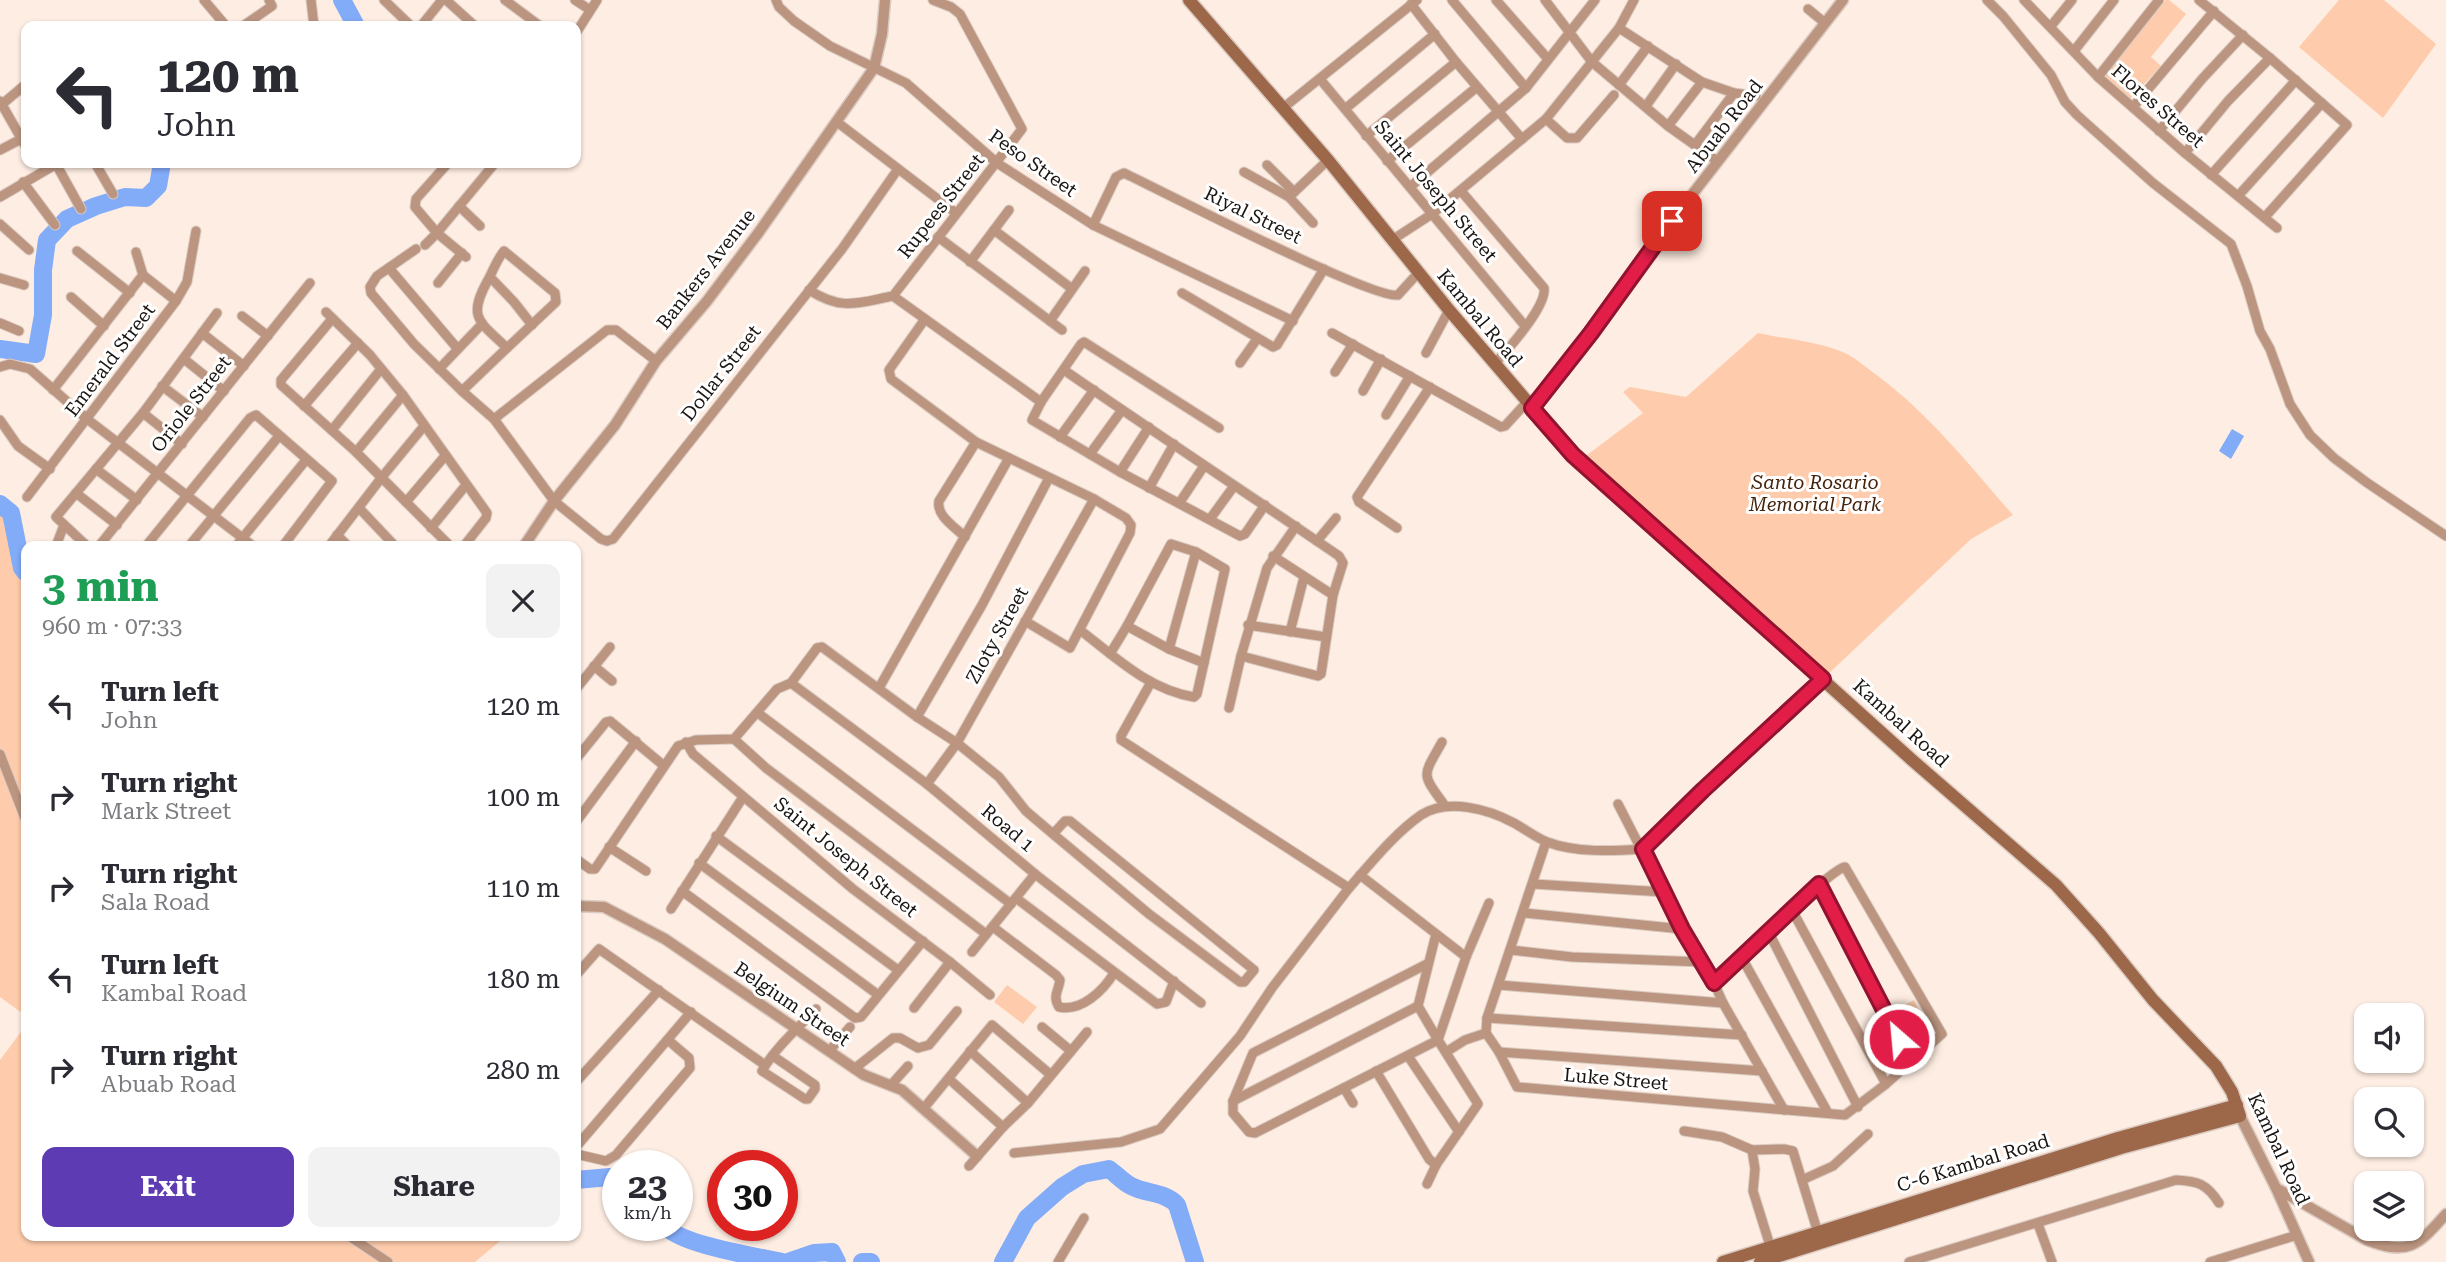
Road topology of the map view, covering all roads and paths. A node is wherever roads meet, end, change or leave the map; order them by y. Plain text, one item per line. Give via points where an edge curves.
1 (204, 0) edge
2 (311, 0) edge
3 (384, 0) edge
4 (444, 0) edge
5 (505, 0) edge
6 (575, 0) edge
7 (597, 0) edge
8 (776, 0) edge
9 (885, 0) edge
10 (933, 0) edge
11 (1189, 0) edge
12 (1452, 0) edge
13 (1496, 0) edge
14 (1595, 0) edge
15 (1634, 0) edge
16 (1843, 0) edge
17 (1987, 0) edge
18 (2072, 0) edge
19 (2114, 0) edge
20 (2160, 0) edge
21 (2199, 0) edge
22 (2026, 1) edge
23 (1414, 2) edge
24 (1549, 2) edge
25 (271, 3) edge
26 (1808, 9) dead end
27 (590, 10) junction
28 (2214, 11) junction
29 (222, 21) edge
30 (249, 21) edge
31 (313, 21) edge
32 (406, 21) edge
33 (425, 21) edge
34 (468, 21) edge
35 (533, 21) edge
36 (1825, 23) junction
37 (581, 25) edge
38 (2051, 26) junction
39 (1619, 27) junction
40 (1569, 32) junction
41 (1435, 34) junction
42 (2243, 35) junction
43 (1648, 46) junction
44 (2074, 51) junction
45 (2270, 58) junction
46 (1548, 59) junction
47 (1456, 62) junction
48 (1592, 62) junction
49 (1676, 64) junction
50 (874, 68) junction
51 (2098, 77) junction
52 (1320, 79) junction
53 (2296, 80) junction
54 (1702, 82) junction
55 (1619, 85) junction
56 (1477, 87) junction
57 (21, 88) edge
58 (1526, 88) junction
59 (1734, 93) junction
60 (1614, 95) dead end
61 (1756, 96) dead end
62 (2322, 103) junction
63 (1, 104) edge
64 (1646, 106) junction
65 (2133, 107) junction
66 (1283, 108) junction
67 (1345, 109) junction
68 (1498, 112) junction
69 (1546, 119) junction
70 (838, 122) junction
71 (1668, 126) junction
72 (2159, 131) junction
73 (21, 135) edge
74 (1366, 136) junction
75 (1522, 139) junction
76 (21, 142) edge
77 (1695, 145) junction
78 (0, 150) edge
79 (2185, 153) junction
80 (1713, 158) dead end
81 (1328, 160) junction
82 (1387, 161) junction
83 (997, 163) junction
84 (1267, 165) dead end
85 (36, 168) edge
86 (60, 168) edge
87 (99, 168) edge
88 (444, 168) edge
89 (490, 168) edge
90 (898, 169) junction
91 (1244, 172) dead end
92 (2211, 175) junction
93 (23, 182) junction
94 (1410, 187) junction
95 (1461, 191) junction
96 (113, 194) dead end
97 (1291, 194) junction
98 (2238, 196) junction
99 (0, 197) edge
100 (459, 206) junction
101 (81, 209) dead end
102 (1009, 210) dead end
103 (956, 213) junction
104 (1432, 214) junction
105 (2265, 217) junction
106 (1313, 223) dead end
107 (0, 224) edge
108 (55, 225) dead end
109 (1093, 225) junction
110 (480, 226) dead end
111 (2277, 228) dead end
112 (994, 230) junction
113 (196, 231) dead end
114 (437, 233) junction
115 (937, 237) junction
116 (1392, 240) junction
117 (29, 250) dead end
118 (77, 251) dead end
119 (136, 252) dead end
120 (970, 262) junction
121 (389, 268) junction
122 (1324, 269) junction
123 (1084, 271) dead end
124 (1418, 273) junction
125 (143, 275) junction
126 (490, 277) junction
127 (0, 278) edge
128 (310, 283) dead end
129 (438, 283) dead end
130 (24, 285) dead end
131 (1071, 288) junction
132 (809, 290) junction
133 (130, 292) junction
134 (1182, 293) dead end
135 (893, 296) junction
136 (71, 297) dead end
137 (176, 301) junction
138 (1449, 310) junction
139 (217, 313) dead end
140 (242, 316) dead end
141 (925, 319) junction
142 (1050, 321) junction
143 (1293, 321) junction
144 (0, 323) edge
145 (482, 324) junction
146 (532, 325) junction
147 (104, 326) junction
148 (1525, 326) junction
149 (1062, 330) dead end
150 (19, 331) dead end
151 (202, 333) junction
152 (1332, 333) dead end
153 (268, 336) junction
154 (1257, 339) junction
155 (358, 343) junction
156 (1353, 344) junction
157 (457, 348) junction
158 (507, 348) junction
159 (1426, 353) dead end
160 (184, 359) junction
161 (1381, 359) junction
162 (656, 361) junction
163 (1240, 363) dead end
164 (1494, 364) junction
165 (0, 366) edge
166 (244, 366) junction
167 (381, 369) junction
168 (439, 369) junction
169 (1064, 370) junction
170 (1335, 372) dead end
171 (1410, 376) junction
172 (162, 386) junction
173 (1430, 387) junction
174 (53, 390) junction
175 (1094, 390) junction
176 (224, 391) junction
177 (462, 391) junction
178 (1363, 391) dead end
179 (402, 395) junction
180 (1041, 402) junction
181 (1529, 405) junction
182 (304, 406) junction
183 (1122, 410) junction
184 (143, 413) junction
185 (1385, 415) dead end
186 (203, 417) junction
187 (0, 419) edge
188 (88, 419) junction
189 (494, 419) junction
190 (424, 426) junction
191 (1149, 427) junction
192 (1219, 428) dead end
193 (332, 430) junction
194 (279, 436) junction
195 (1060, 437) junction
196 (976, 442) junction
197 (119, 443) junction
198 (182, 444) junction
199 (1174, 444) junction
200 (356, 452) junction
201 (1090, 454) junction
202 (445, 456) junction
203 (1009, 458) junction
204 (306, 460) junction
205 (1204, 466) junction
206 (50, 469) junction
207 (96, 469) junction
208 (1120, 472) junction
209 (160, 473) junction
210 (382, 477) junction
211 (1049, 478) junction
212 (466, 485) junction
213 (1234, 486) junction
214 (1149, 488) junction
215 (76, 493) junction
216 (186, 496) junction
217 (27, 497) dead end
218 (1094, 499) junction
219 (137, 500) junction
220 (554, 501) junction
221 (406, 502) junction
222 (1180, 502) junction
223 (1265, 505) junction
224 (359, 508) junction
225 (213, 516) junction
226 (1336, 518) dead end
227 (1210, 519) junction
228 (60, 522) junction
229 (117, 525) junction
230 (1296, 526) junction
231 (431, 528) junction
232 (1397, 528) dead end
233 (337, 535) junction
234 (2446, 536) edge
235 (965, 537) junction
236 (57, 541) edge
237 (81, 541) edge
238 (103, 541) edge
239 (150, 541) edge
240 (193, 541) edge
241 (238, 541) edge
242 (240, 541) edge
243 (286, 541) edge
244 (333, 541) edge
245 (343, 541) edge
246 (390, 541) edge
247 (445, 541) edge
248 (468, 541) edge
249 (528, 541) edge
250 (1317, 541) junction
251 (1196, 552) junction
252 (1273, 556) junction
253 (1304, 577) junction
254 (1333, 595) junction
255 (1025, 621) junction
256 (1248, 625) junction
257 (1127, 626) junction
258 (1080, 630) junction
259 (1290, 632) junction
260 (1326, 638) junction
261 (610, 647) dead end
262 (1169, 649) junction
263 (1110, 654) junction
264 (1241, 656) junction
265 (1204, 663) junction
266 (594, 666) junction
267 (1823, 679) junction
268 (611, 681) dead end
269 (581, 683) edge
270 (791, 683) junction
271 (1150, 684) junction
272 (880, 688) junction
273 (1229, 708) dead end
274 (758, 713) junction
275 (917, 717) junction
276 (734, 739) junction
277 (636, 741) junction
278 (686, 741) junction
279 (1442, 742) dead end
280 (957, 743) junction
281 (581, 753) edge
282 (0, 754) edge
283 (663, 765) junction
284 (928, 784) junction
285 (743, 797) junction
286 (1618, 804) dead end
287 (1445, 806) junction
288 (21, 808) edge
289 (581, 815) edge
290 (1053, 834) junction
291 (716, 836) junction
292 (1546, 842) junction
293 (609, 847) junction
294 (1643, 849) junction
295 (581, 862) edge
296 (699, 863) junction
297 (646, 871) dead end
298 (1035, 874) junction
299 (1360, 875) junction
300 (1533, 884) junction
301 (1819, 884) junction
302 (1349, 888) junction
303 (682, 891) junction
304 (1664, 892) junction
305 (1014, 901) junction
306 (1489, 903) dead end
307 (581, 906) edge
308 (671, 909) dead end
309 (1792, 910) junction
310 (1524, 914) junction
311 (993, 927) junction
312 (1682, 929) junction
313 (1769, 933) junction
314 (986, 934) junction
315 (1436, 934) junction
316 (923, 941) junction
317 (1511, 950) junction
318 (972, 952) dead end
319 (1466, 957) junction
320 (1742, 958) junction
321 (950, 962) junction
322 (1702, 962) junction
323 (1427, 964) junction
324 (581, 969) edge
325 (898, 970) junction
326 (1114, 973) junction
327 (1174, 981) junction
328 (1714, 983) junction
329 (1499, 985) junction
330 (659, 990) junction
331 (877, 994) junction
332 (990, 996) dead end
333 (1201, 1003) dead end
334 (1723, 1003) junction
335 (1418, 1006) junction
336 (914, 1008) dead end
337 (816, 1009) dead end
338 (957, 1011) dead end
339 (691, 1012) junction
340 (1487, 1018) junction
341 (850, 1027) dead end
342 (1042, 1027) dead end
343 (797, 1029) junction
344 (1087, 1032) dead end
345 (1486, 1032) junction
346 (1742, 1035) junction
347 (668, 1040) junction
348 (1438, 1040) junction
349 (830, 1050) junction
350 (970, 1051) junction
351 (1071, 1051) junction
352 (1446, 1052) junction
353 (1499, 1052) junction
354 (773, 1056) junction
355 (1408, 1056) junction
356 (1910, 1061) junction
357 (765, 1065) junction
358 (908, 1066) dead end
359 (854, 1069) junction
360 (1376, 1071) junction
361 (1762, 1071) junction
362 (1051, 1075) junction
363 (581, 1076) edge
364 (949, 1079) junction
365 (1886, 1084) junction
366 (891, 1085) junction
367 (1344, 1088) junction
368 (1233, 1101) junction
369 (1028, 1103) junction
370 (1353, 1103) dead end
371 (1858, 1107) junction
372 (924, 1108) junction
373 (1784, 1110) junction
374 (2239, 1111) junction
375 (1828, 1113) junction
376 (1003, 1127) junction
377 (1684, 1131) dead end
378 (1459, 1132) junction
379 (1868, 1134) dead end
380 (581, 1141) edge
381 (1752, 1150) junction
382 (1014, 1153) dead end
383 (581, 1155) edge
384 (976, 1156) junction
385 (1436, 1166) junction
386 (969, 1167) dead end
387 (1802, 1180) junction
388 (1427, 1184) dead end
389 (2276, 1188) junction
390 (2219, 1203) dead end
391 (2446, 1214) edge
392 (1084, 1218) dead end
393 (2038, 1224) junction
394 (1818, 1233) junction
395 (2297, 1235) junction
396 (356, 1241) edge
397 (1772, 1253) junction
398 (388, 1262) edge
399 (1058, 1262) edge
400 (1723, 1262) edge
401 (1760, 1262) edge
402 (1909, 1262) edge
403 (2052, 1262) edge
404 (2210, 1262) edge
405 (2309, 1262) edge

1 - 29 street
2 - 31 street
3 - 32 street
4 - 33 street
4 - 34 street
5 - 35 street
6 - 27 street
7 - 27 street
8 - 50 street, Peso Street via 794,21 830,46
9 - 50 street, Bankers Avenue
10 - 83 street, Rupees Street via 960,14 1022,127
11 - 66 main road, Kambal Road
12 - 58 street
13 - 46 street
14 - 40 street
15 - 39 street
16 - 36 street, Abuab Road
17 - 234 street via 2052,75 2077,115 2231,244 2290,404 2310,435 2345,466
18 - 38 street
19 - 44 street
20 - 51 street
21 - 28 street
22 - 38 street, Flores Street
23 - 41 street
23 - 52 street
24 - 40 street
25 - 30 street
26 - 36 street
27 - 37 street
28 - 42 street
28 - 65 street
36 - 181 street, Abuab Road via 1653,245 1591,333
38 - 44 street, Flores Street
39 - 43 street
39 - 48 street
40 - 46 street
40 - 48 street
41 - 47 street
41 - 67 street
42 - 45 street
42 - 72 street
43 - 49 street
43 - 55 street
44 - 51 street, Flores Street
45 - 53 street
45 - 79 street
46 - 58 street
47 - 56 street
47 - 74 street
48 - 55 street
48 - 69 street
49 - 54 street
49 - 64 street
50 - 70 street, Bankers Avenue
50 - 83 street, Peso Street via 906,83
51 - 65 street, Flores Street
52 - 66 street
52 - 67 street, Saint Joseph Street
53 - 62 street
53 - 92 street
54 - 59 street
54 - 71 street
55 - 64 street
56 - 68 street
56 - 82 street
57 - 63 street
58 - 68 street
59 - 61 street
59 - 77 street
60 - 69 street via 1577,138 1567,138
62 - 98 street
62 - 105 street via 2347,126
63 - 73 street
64 - 71 street
65 - 72 street, Flores Street
66 - 81 main road, Kambal Road
67 - 74 street, Saint Joseph Street
68 - 75 street
68 - 94 street
69 - 75 street
70 - 90 street
70 - 162 street, Bankers Avenue via 707,301
71 - 77 street
72 - 79 street, Flores Street
74 - 82 street, Saint Joseph Street
75 - 95 street
76 - 78 street
77 - 80 street
79 - 92 street, Flores Street
81 - 97 street
81 - 116 main road, Kambal Road
82 - 94 street, Saint Joseph Street
83 - 103 street, Rupees Street
83 - 109 street, Peso Street
84 - 97 street
85 - 93 street
86 - 101 street
87 - 96 street
88 - 114 street via 414,203
89 - 100 street
90 - 103 street
90 - 132 street, Dollar Street
91 - 97 street
92 - 98 street, Flores Street
93 - 99 street
93 - 108 street
94 - 104 street, Saint Joseph Street
95 - 104 street
95 - 148 street via 1544,288 1544,298
97 - 106 street
98 - 105 street, Flores Street
100 - 110 street
100 - 114 street
102 - 112 street
103 - 115 street, Rupees Street
104 - 116 street
104 - 148 street, Saint Joseph Street
105 - 111 street, Flores Street
107 - 117 street
109 - 122 street, Riyal Street via 1116,177 1125,173
109 - 143 street, Peso Street
112 - 120 street
112 - 131 street
113 - 137 street, Emerald Street via 187,282
114 - 121 street
114 - 129 street via 464,255
115 - 120 street
115 - 135 street, Rupees Street
116 - 124 main road, Kambal Road
118 - 133 street
119 - 125 street
120 - 142 street
121 - 157 street
121 - 168 street, Dollar Street via 372,282 371,293
122 - 124 street, Riyal Street via 1391,297 1403,292
122 - 143 street
123 - 131 street
124 - 138 main road, Kambal Road
125 - 133 street
125 - 137 street
126 - 145 street via 475,308
126 - 146 street
126 - 146 street via 501,253 507,251 555,293 556,302
127 - 130 street
128 - 153 street, Oriole Street
131 - 142 street
132 - 135 street via 844,304
132 - 220 street, Dollar Street via 613,539 601,540
133 - 147 street
134 - 154 street
135 - 141 street
136 - 147 street
137 - 188 street, Emerald Street
138 - 159 street
138 - 164 main road, Kambal Road
139 - 151 street
140 - 153 street
141 - 180 street
141 - 196 street via 888,374
142 - 149 street
143 - 154 street via 1277,345
144 - 150 street
145 - 157 street
145 - 158 street
146 - 158 street
147 - 174 street
148 - 164 street
151 - 160 street
151 - 166 street
152 - 156 street
153 - 166 street, Oriole Street
154 - 163 street
155 - 167 street
155 - 182 street
155 - 182 street via 329,315 280,382
156 - 161 street
156 - 170 street
157 - 168 street
158 - 177 street
160 - 172 street
160 - 176 street
161 - 171 street
161 - 178 street
162 - 189 street via 616,330 607,330
162 - 220 street, Bankers Avenue via 615,425
164 - 181 main road, Kambal Road
165 - 174 street via 30,369
166 - 176 street, Oriole Street
167 - 179 street
167 - 193 street
168 - 177 street, Dollar Street
169 - 175 street
169 - 180 street
169 - 192 street via 1084,342
171 - 173 street
171 - 185 street
172 - 184 street
172 - 186 street
173 - 181 street via 1501,427
173 - 232 street via 1357,497
174 - 188 street
175 - 183 street
175 - 195 street
176 - 186 street, Oriole Street
177 - 189 street, Dollar Street
179 - 190 street
179 - 200 street
180 - 195 street via 1032,421
181 - 267 main road, Kambal Road via 1573,455
182 - 193 street
183 - 191 street
183 - 201 street
184 - 197 street
184 - 198 street
186 - 198 street, Oriole Street
187 - 206 street via 18,446
188 - 197 street
188 - 206 street, Emerald Street
189 - 220 street, Dollar Street
190 - 202 street
190 - 210 street
191 - 199 street
191 - 208 street
193 - 200 street
194 - 204 street
194 - 216 street via 253,415
194 - 225 street
195 - 201 street
196 - 203 street
196 - 235 street via 938,507
197 - 207 street
197 - 209 street
198 - 209 street, Oriole Street
199 - 205 street
199 - 214 street
200 - 210 street
201 - 208 street
202 - 212 street
202 - 221 street
203 - 211 street
203 - 235 street
204 - 242 street
204 - 243 street via 332,481
205 - 213 street
205 - 222 street
206 - 217 street, Emerald Street
207 - 215 street
207 - 219 street
208 - 214 street
209 - 216 street
209 - 219 street, Oriole Street
210 - 221 street
210 - 224 street
211 - 218 street
211 - 275 street
212 - 231 street
212 - 248 street via 487,516
213 - 223 street
213 - 227 street
214 - 222 street
215 - 228 street
215 - 229 street
216 - 225 street
216 - 239 street
218 - 255 street, Zloty Street
218 - 258 street via 1131,525
219 - 229 street, Oriole Street
220 - 249 street, Bankers Avenue
221 - 231 street
222 - 227 street
223 - 227 street via 1242,536
223 - 230 street
224 - 233 street
224 - 246 street
225 - 240 street
225 - 241 street
226 - 250 street
228 - 236 street
228 - 237 street
229 - 238 street, Oriole Street
230 - 250 street
230 - 252 street
231 - 247 street
233 - 244 street
233 - 245 street
235 - 272 street
250 - 254 street via 1343,563
251 - 257 street via 1169,545
251 - 262 street
251 - 265 street via 1226,571
252 - 253 street
252 - 256 street
253 - 254 street
253 - 259 street
254 - 260 street
255 - 258 street via 1069,648
255 - 280 street, Zloty Street
256 - 259 street
256 - 264 street
257 - 262 street
257 - 263 street
258 - 263 street
259 - 260 street
260 - 264 street via 1318,676
261 - 266 street
262 - 265 street
263 - 271 street
264 - 273 street
265 - 271 street via 1194,697
266 - 268 street
266 - 269 street
267 - 294 street
267 - 374 main road, Kambal Road via 2056,885 2216,1066
270 - 272 street via 822,647
270 - 274 street via 777,689
270 - 284 street, Road 1
271 - 302 street via 1121,736 1124,742
272 - 275 street
274 - 276 street
274 - 305 street
275 - 280 street
276 - 278 street
276 - 314 street
277 - 281 street via 615,722 606,722
277 - 283 street
277 - 289 street
278 - 283 street
278 - 285 street, Saint Joseph Street via 693,754
279 - 287 street via 1426,777
280 - 284 street, Zloty Street
280 - 290 street via 999,776 1026,811
282 - 288 street
283 - 293 street
284 - 298 street, Road 1
285 - 291 street
285 - 316 street, Saint Joseph Street
286 - 294 street
287 - 292 street via 1499,816
287 - 299 street via 1422,814
290 - 290 street via 1070,821 1254,970 1240,982
291 - 296 street
291 - 325 street
292 - 294 street via 1569,848
292 - 300 street
293 - 295 street via 595,869
293 - 297 street
294 - 304 street
296 - 303 street
296 - 331 street
298 - 305 street
298 - 327 street, Road 1
299 - 302 street
299 - 315 street
300 - 304 street
300 - 310 street
301 - 309 street
301 - 356 street
301 - 356 street, Luke Street via 1840,867 1849,869 1941,1030 1942,1034
302 - 382 street via 1240,1036 1160,1129 1121,1142
303 - 308 street
303 - 331 street via 851,1015 861,1017
304 - 312 street
305 - 311 street
305 - 326 street
306 - 319 street
307 - 343 street, Belgium Street via 604,907 665,939
309 - 313 street
309 - 365 street
310 - 312 street
310 - 317 street
311 - 314 street
311 - 326 street via 1056,975 1059,1007 1086,1002
312 - 322 street
313 - 320 street
313 - 371 street
314 - 318 street
315 - 319 street
315 - 323 street
316 - 321 street, Saint Joseph Street
316 - 325 street
317 - 322 street
317 - 329 street
319 - 348 street
320 - 328 street
320 - 375 street
321 - 332 street, Saint Joseph Street
321 - 336 street
322 - 328 street
323 - 335 street
323 - 368 street via 1253,1052
324 - 330 street via 599,949
325 - 331 street
326 - 327 street via 1157,1004 1166,1002
327 - 333 street, Road 1
328 - 334 street
329 - 334 street
329 - 340 street
330 - 339 street
330 - 363 street
334 - 346 street
335 - 348 street
335 - 368 street
337 - 343 street
338 - 359 street via 929,1045 918,1048 893,1038
339 - 347 street
339 - 357 street
340 - 345 street
340 - 346 street
341 - 349 street
342 - 351 street
343 - 349 street, Belgium Street
343 - 354 street
344 - 351 street
345 - 352 street
345 - 353 street, Luke Street
346 - 361 street
347 - 380 street
347 - 383 street via 689,1058 690,1068 617,1155 606,1161
348 - 352 street
348 - 355 street
349 - 359 street, Belgium Street
350 - 362 street via 994,1025
350 - 364 street
350 - 369 street
351 - 362 street
352 - 378 street via 1478,1104
353 - 361 street
353 - 373 street, Luke Street via 1521,1088
354 - 357 street
354 - 357 street via 815,1085 808,1099 763,1072
355 - 360 street
355 - 378 street
356 - 365 street, Luke Street
358 - 366 street
359 - 366 street, Belgium Street
360 - 367 street
360 - 385 street
361 - 373 street
362 - 369 street
364 - 372 street
364 - 376 street
365 - 371 street, Luke Street
366 - 372 street, Belgium Street
367 - 368 street via 1255,1133 1233,1113
367 - 370 street
369 - 376 street
371 - 375 street, Luke Street via 1845,1115
372 - 384 street, Belgium Street
373 - 375 street, Luke Street
374 - 389 street, Kambal Road
374 - 394 main road, C-6 Kambal Road via 2118,1138
374 - 397 main road, C-6 Kambal Road
376 - 384 street
377 - 381 street via 1722,1137
378 - 385 street
379 - 387 street via 1833,1166
381 - 387 street via 1793,1151
381 - 397 street via 1753,1191
384 - 386 street
385 - 388 street
387 - 394 street
389 - 391 street via 2367,1240 2398,1249 2420,1242
389 - 395 street, Kambal Road
390 - 393 street via 2210,1190 2193,1181 2176,1181
392 - 399 street
393 - 402 street
393 - 403 street
394 - 397 main road, C-6 Kambal Road
395 - 404 street
395 - 405 street, Kambal Road
396 - 398 street
397 - 400 main road, C-6 Kambal Road
397 - 401 main road, C-6 Kambal Road

